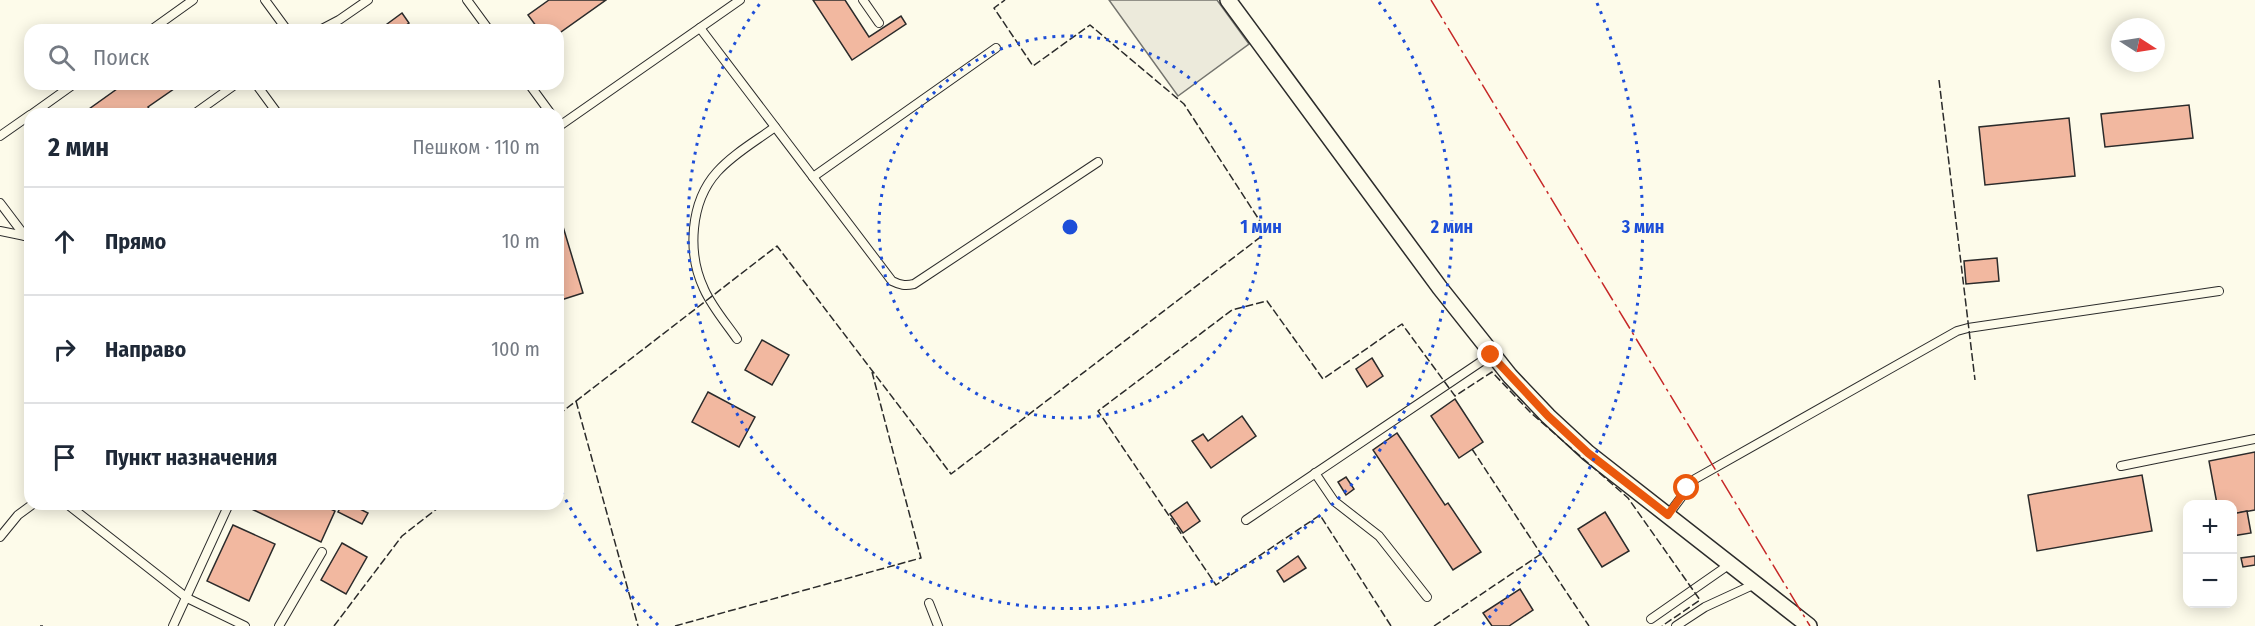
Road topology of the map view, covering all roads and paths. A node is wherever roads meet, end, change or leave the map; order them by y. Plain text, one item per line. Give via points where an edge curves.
1 (193, 0) edge
2 (265, 0) edge
3 (368, 0) edge
4 (467, 0) edge
5 (740, 0) edge
6 (863, 0) edge
7 (1228, 0) edge
8 (879, 23) dead end
9 (159, 24) edge
10 (283, 24) edge
11 (331, 24) edge
12 (485, 24) edge
13 (700, 28) junction
14 (996, 48) dead end
15 (66, 90) edge
16 (228, 90) edge
17 (260, 90) edge
18 (533, 90) edge
19 (41, 108) edge
20 (202, 108) edge
21 (273, 108) edge
22 (547, 108) edge
23 (24, 120) edge
24 (564, 122) edge
25 (775, 127) junction
26 (0, 136) edge
27 (1098, 162) dead end
28 (813, 177) junction
29 (0, 202) edge
30 (0, 231) edge
31 (24, 232) edge
32 (24, 236) edge
33 (2219, 291) dead end
34 (737, 339) dead end
35 (1491, 355) junction
36 (2255, 439) edge
37 (2121, 466) dead end
38 (1316, 473) junction
39 (25, 510) edge
40 (75, 510) edge
41 (226, 510) edge
42 (1668, 515) junction
43 (1246, 520) dead end
44 (0, 537) edge
45 (322, 552) dead end
46 (1730, 564) junction
47 (1755, 584) junction
48 (1427, 597) dead end
49 (187, 598) junction
50 (929, 603) dead end
51 (1651, 619) dead end
52 (173, 626) edge
53 (245, 626) edge
54 (279, 626) edge
55 (938, 626) edge
56 (1676, 626) edge
57 (1809, 626) edge

1 - 9 lane
2 - 10 lane
3 - 11 lane
4 - 12 lane
5 - 13 lane
6 - 8 lane
7 - 35 street
13 - 24 lane
13 - 25 lane
14 - 28 lane
15 - 19 lane
16 - 20 lane
17 - 21 lane
18 - 22 lane
23 - 26 lane
25 - 28 lane
25 - 34 lane via 717,172 706,187 694,226 700,280
27 - 28 lane via 906,286 892,281
29 - 31 lane
30 - 32 lane
33 - 42 lane via 1957,331 1695,479
35 - 38 lane
35 - 42 street via 1588,453
36 - 37 lane
38 - 43 lane
38 - 48 lane via 1334,501 1379,536
39 - 44 lane
40 - 49 lane
41 - 49 lane
42 - 46 street
45 - 54 lane
46 - 47 street
46 - 51 lane
47 - 56 lane
47 - 57 street
49 - 52 lane
49 - 53 lane
50 - 55 lane

